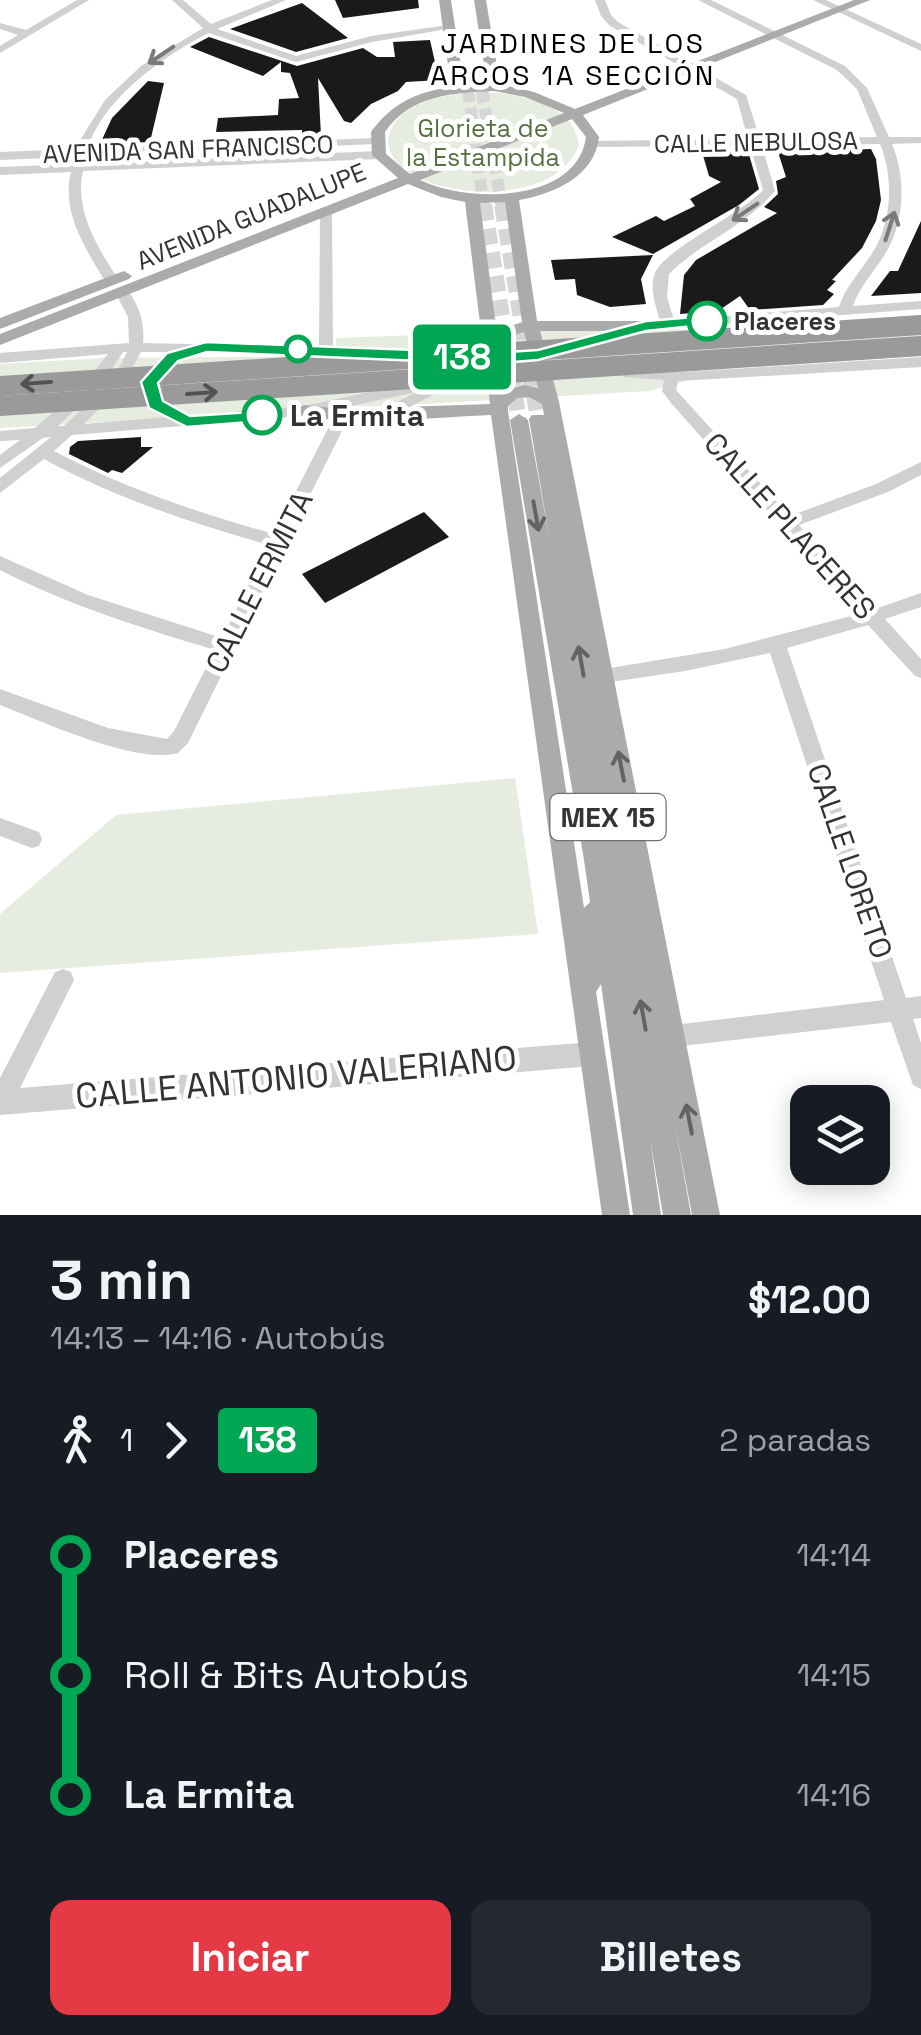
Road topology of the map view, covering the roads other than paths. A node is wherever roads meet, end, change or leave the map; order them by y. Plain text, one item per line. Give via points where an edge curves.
1 (84, 0) edge
2 (177, 0) edge
3 (281, 0) edge
4 (444, 0) edge
5 (454, 0) edge
6 (467, 0) edge
7 (480, 0) edge
8 (600, 0) edge
9 (703, 0) edge
10 (864, 0) edge
11 (829, 3) edge
12 (0, 26) edge
13 (206, 28) junction
14 (448, 28) junction
15 (761, 28) junction
16 (24, 33) junction
17 (775, 35) junction
18 (921, 48) edge
19 (0, 50) edge
20 (686, 63) junction
21 (494, 87) junction
22 (458, 88) junction
23 (569, 110) junction
24 (884, 140) junction
25 (921, 140) edge
26 (757, 142) junction
27 (591, 145) junction
28 (378, 148) junction
29 (166, 150) junction
30 (77, 153) junction
31 (0, 156) edge
32 (162, 165) junction
33 (74, 168) junction
34 (0, 170) edge
35 (400, 176) junction
36 (511, 196) junction
37 (472, 197) junction
38 (326, 211) junction
39 (117, 286) junction
40 (921, 306) edge
41 (845, 312) junction
42 (818, 313) junction
43 (746, 319) junction
44 (488, 320) junction
45 (0, 324) edge
46 (530, 324) junction
47 (668, 324) junction
48 (921, 325) edge
49 (646, 326) junction
50 (0, 340) edge
51 (921, 346) edge
52 (206, 347) junction
53 (126, 348) junction
54 (326, 350) junction
55 (0, 358) edge
56 (539, 359) junction
57 (921, 362) edge
58 (492, 363) junction
59 (849, 367) junction
60 (766, 372) junction
61 (459, 376) junction
62 (672, 377) junction
63 (0, 386) edge
64 (0, 406) edge
65 (304, 411) junction
66 (522, 411) junction
67 (386, 414) junction
68 (342, 415) junction
69 (187, 422) junction
70 (67, 430) junction
71 (38, 432) junction
72 (0, 436) edge
73 (44, 452) junction
74 (0, 463) edge
75 (921, 468) edge
76 (0, 486) edge
77 (786, 524) junction
78 (282, 542) junction
79 (0, 562) edge
80 (921, 600) edge
81 (872, 617) junction
82 (226, 646) junction
83 (778, 646) junction
84 (921, 671) edge
85 (604, 676) junction
86 (0, 697) edge
87 (0, 827) edge
88 (32, 839) dead end
89 (596, 860) junction
90 (625, 915) junction
91 (63, 980) dead end
92 (664, 986) junction
93 (911, 1009) edge
94 (586, 1016) junction
95 (673, 1036) junction
96 (592, 1054) junction
97 (921, 1076) edge
98 (0, 1101) edge
99 (616, 1215) edge
100 (647, 1215) edge
101 (677, 1215) edge
102 (706, 1215) edge

1 - 16 street
2 - 13 street
3 - 13 street
4 - 14 main road
5 - 6 main road via 472,73
7 - 21 main road
8 - 20 street via 609,20
9 - 15 street
10 - 11 main road
11 - 15 main road
11 - 17 main road
11 - 18 street
12 - 16 street
13 - 14 street via 296,58
13 -> 30 street via 127,80
14 - 22 main road
15 - 17 street
15 - 20 main road
16 - 19 street
17 - 20 main road
17 - 24 street via 858,81
20 - 23 main road, AVENIDA GUADALUPE
20 - 26 street via 742,97
21 - 22 main road
21 - 23 main road via 540,95
22 - 28 main road via 400,107 383,123
23 - 27 main road via 587,128
23 - 35 main road, AVENIDA GUADALUPE
24 - 25 street, CALLE NEBULOSA
24 - 26 street, CALLE NEBULOSA
41 -> 24 street via 895,211 896,178
26 - 27 street, CALLE NEBULOSA
26 -> 47 street via 768,191 662,273
27 - 36 main road via 583,164 562,181
28 - 29 street, AVENIDA SAN FRANCISCO
28 - 32 street, AVENIDA SAN FRANCISCO
28 - 35 main road
29 - 30 street, AVENIDA SAN FRANCISCO
29 - 32 street
30 - 31 street, AVENIDA SAN FRANCISCO
30 - 33 street
32 - 33 street, AVENIDA SAN FRANCISCO
33 - 34 street, AVENIDA SAN FRANCISCO
33 - 39 street via 80,228 90,253
35 - 37 main road
35 - 38 main road, AVENIDA GUADALUPE
35 - 39 main road, AVENIDA GUADALUPE
36 - 37 main road
36 - 46 main road
37 - 44 main road
38 - 39 main road, AVENIDA GUADALUPE
38 - 54 street
39 - 45 main road, AVENIDA GUADALUPE
39 - 50 main road, AVENIDA GUADALUPE
39 - 53 street via 135,312
40 - 41 street
41 - 42 street
42 - 43 street
42 - 59 street via 808,326 811,342
43 - 47 street
43 - 60 street via 770,327 786,344 785,360
44 - 46 main road via 506,331
44 - 58 main road
46 - 49 main road
46 - 56 main road
47 - 49 street
48 -> 63 highway, bridge
49 - 56 street
64 -> 51 highway, bridge
52 - 53 street
52 - 54 street
52 - 69 street via 172,357 150,382 155,404
53 - 55 street
53 - 70 street via 129,364
53 - 71 street
54 - 58 street
56 - 58 street
56 - 62 street
56 - 66 main road
57 - 59 street
58 - 61 street
58 - 66 main road
59 - 60 street
60 - 62 street
61 - 65 street
61 - 67 street
62 - 77 street, CALLE PLACERES via 669,391
65 - 68 main road
65 - 69 street
66 - 67 main road
66 - 85 main road
66 -> 89 main road, MEX 15
90 -> 66 main road, MEX 15
66 - 94 main road
67 - 68 main road
68 - 78 street, CALLE ERMITA
69 - 70 street
70 - 71 street
70 - 73 street
71 - 72 street
71 - 74 street
73 - 76 street
73 - 78 street via 138,498
75 - 77 street
77 - 81 street, CALLE PLACERES
78 - 82 street, CALLE ERMITA
79 - 82 street via 110,612
80 - 81 street
81 - 83 street
81 - 84 street, CALLE PLACERES
82 - 86 street, CALLE ERMITA via 171,747 156,748
83 - 85 street
83 - 93 street, CALLE LORETO
92 -> 85 main road
87 - 88 street
89 - 94 main road
89 - 100 main road, MEX 15
90 - 92 main road
101 -> 90 main road, MEX 15
91 - 98 street
92 - 95 main road
93 - 95 street
93 - 97 street, CALLE LORETO
94 - 96 main road
102 -> 95 main road
96 - 98 street, CALLE ANTONIO VALERIANO
96 - 99 main road

